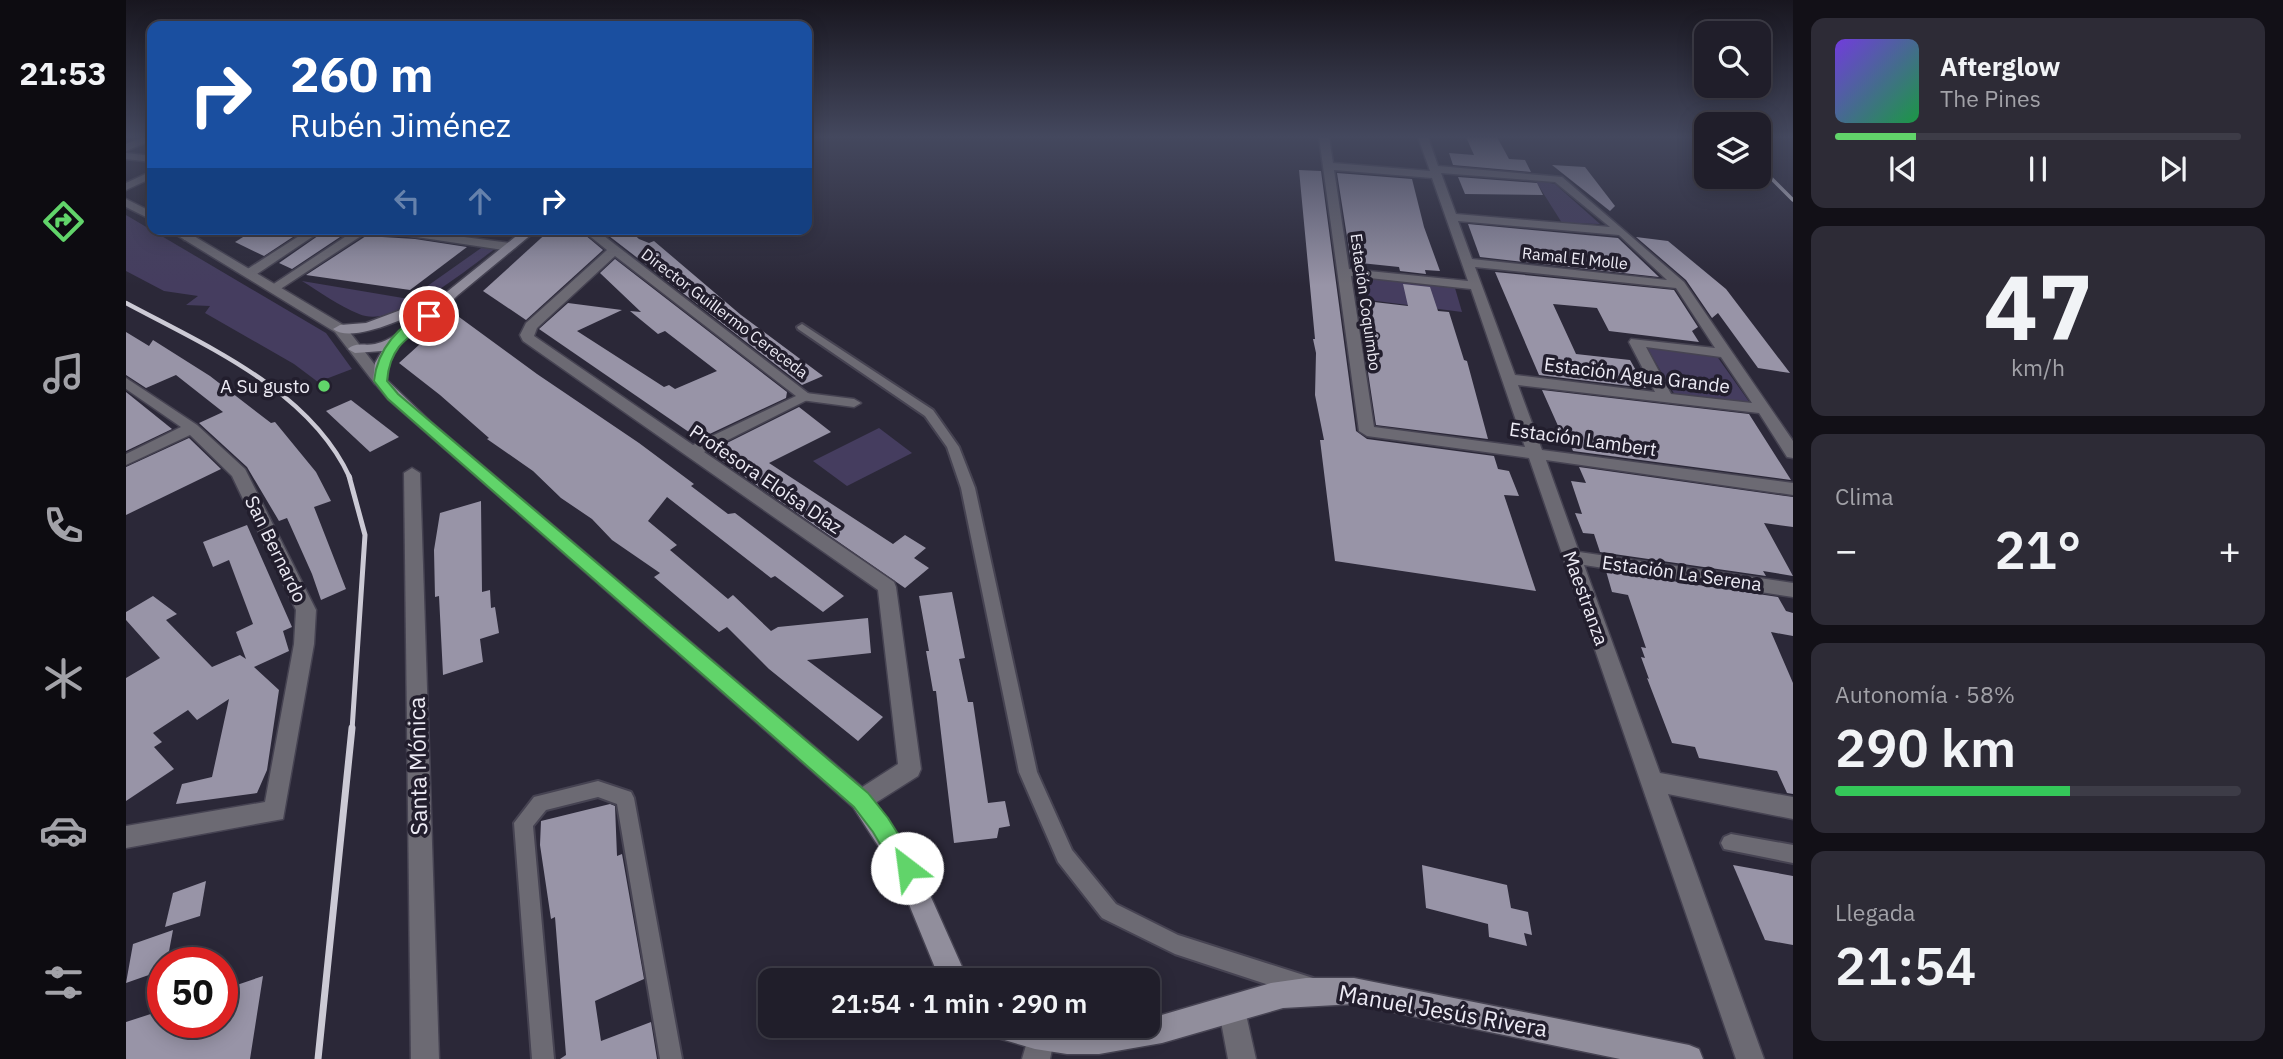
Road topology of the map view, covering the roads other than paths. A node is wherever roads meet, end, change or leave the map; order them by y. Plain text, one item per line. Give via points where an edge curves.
1 (1331, 186) edge
2 (1440, 186) edge
3 (1567, 186) edge
4 (126, 202) edge
5 (147, 214) edge
6 (1451, 217) junction
7 (1622, 232) junction
8 (183, 235) edge
9 (193, 235) edge
10 (309, 235) edge
11 (356, 235) edge
12 (420, 235) edge
13 (525, 235) edge
14 (595, 235) edge
15 (188, 238) junction
16 (510, 247) junction
17 (615, 250) junction
18 (1467, 262) junction
19 (250, 272) junction
20 (1345, 272) junction
21 (1680, 285) junction
22 (1475, 286) junction
23 (275, 287) junction
24 (453, 292) junction
25 (802, 327) dead end
26 (348, 339) junction
27 (396, 340) junction
28 (1723, 353) junction
29 (1508, 379) junction
30 (380, 381) junction
31 (126, 382) edge
32 (806, 397) junction
33 (1665, 397) junction
34 (854, 403) dead end
35 (1762, 409) junction
36 (192, 428) junction
37 (1367, 431) joint
38 (690, 453) junction
39 (1535, 453) junction
40 (1793, 453) edge
41 (126, 460) edge
42 (412, 472) dead end
43 (1793, 489) edge
44 (1572, 557) junction
45 (1793, 590) edge
46 (1651, 781) junction
47 (861, 800) junction
48 (1793, 808) edge
49 (126, 837) edge
50 (1731, 843) dead end
51 (1793, 855) edge
52 (949, 968) edge
53 (1316, 990) junction
54 (1233, 1011) junction
55 (1018, 1038) edge
56 (1038, 1052) edge
57 (425, 1059) edge
58 (543, 1059) edge
59 (671, 1059) edge
60 (1242, 1059) edge
61 (1689, 1059) edge
62 (1750, 1059) edge

1 - 20 street, Estación Coquimbo
2 - 6 street, Maestranza
3 - 7 street
4 - 5 street
6 - 7 street
6 - 18 street, Maestranza
7 - 21 street
8 - 15 street
9 - 15 street
10 - 19 street
11 - 23 street
12 - 16 street
13 - 16 main road
14 - 17 street, Director Guillermo Cereceda
15 - 19 street
16 - 24 main road
17 - 32 street, Director Guillermo Cereceda
17 - 38 street, Profesora Eloísa Díaz via 531,326 527,335
18 - 21 street, Ramal El Molle
18 - 22 street, Maestranza
19 - 23 street
20 - 22 street
20 - 37 street, Estación Coquimbo
21 - 28 street
22 - 29 street, Maestranza
23 - 26 street
24 - 26 main road
24 - 27 main road
25 - 53 lane via 929,413 953,447 968,488 1028,772 1065,856 1108,911 1175,944
26 - 27 main road via 378,348
26 - 30 street
27 - 30 main road via 382,363
28 - 33 street via 1636,342
28 - 35 street
29 - 33 street, Estación Agua Grande
29 - 39 street, Maestranza
30 - 47 main road
31 - 36 street, San Bernardo
32 - 34 street
32 - 38 street, Director Guillermo Cereceda
33 - 35 street, Estación Agua Grande
35 - 40 street
36 - 41 street
36 - 49 street, San Bernardo via 239,473 306,610 304,644 275,811
37 - 39 street, Estación Lambert
38 - 47 street, Profesora Eloísa Díaz via 887,587 909,769
39 - 43 street, Estación Lambert
39 - 44 street, Maestranza
42 - 57 street, Santa Mónica
44 - 45 street, Estación La Serena
44 - 46 street, Maestranza
46 - 48 street
46 - 62 street, Maestranza
47 - 52 main road via 905,863
50 - 51 lane
53 - 54 main road, Manuel Jesús Rivera via 1287,993
53 - 61 main road, Manuel Jesús Rivera via 1394,998
54 - 56 main road, Manuel Jesús Rivera via 1114,1053
54 - 60 street
55 - 56 main road, Manuel Jesús Rivera
58 - 59 lane via 523,823 540,803 598,789 625,798

